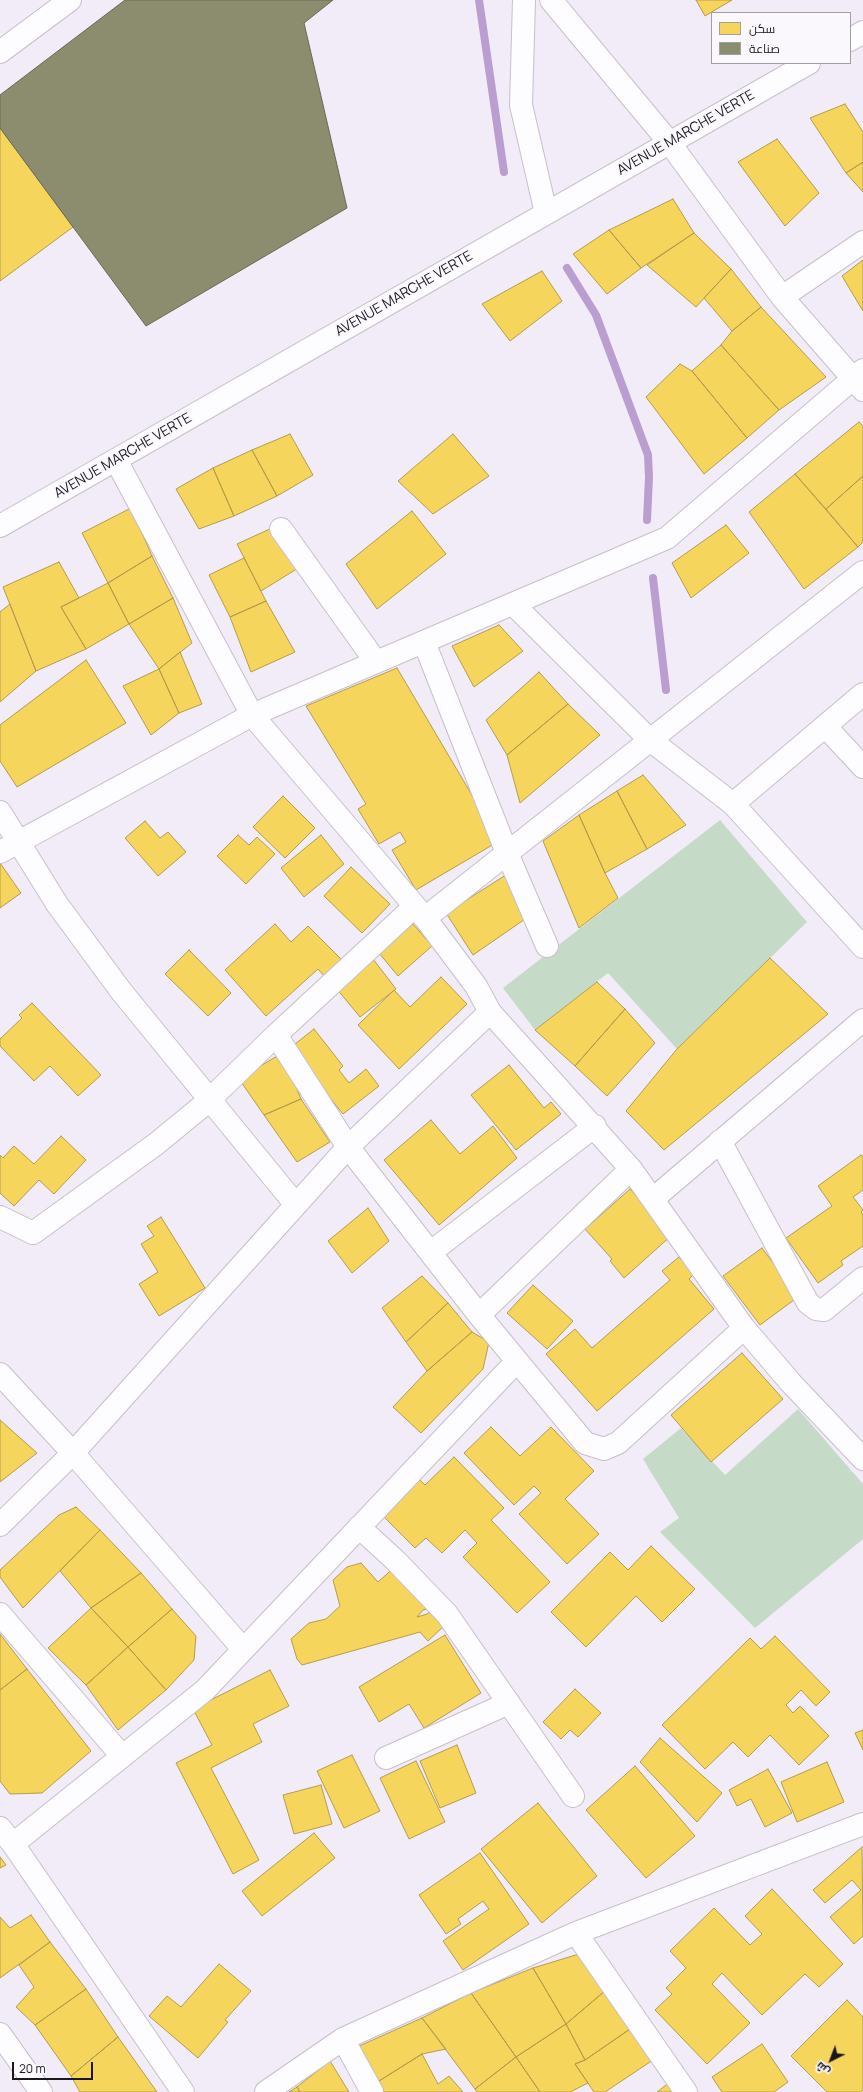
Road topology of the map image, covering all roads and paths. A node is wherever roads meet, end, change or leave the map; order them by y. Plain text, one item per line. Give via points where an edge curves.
1 (70, 0) edge
2 (524, 0) edge
3 (551, 0) edge
4 (863, 32) edge
5 (851, 39) edge
6 (0, 52) edge
7 (807, 64) edge
8 (669, 142) junction
9 (546, 213) junction
10 (863, 242) edge
11 (782, 297) junction
12 (859, 379) edge
13 (116, 460) junction
14 (0, 526) edge
15 (281, 529) dead end
16 (863, 572) edge
17 (513, 604) junction
18 (424, 642) junction
19 (376, 662) junction
20 (863, 694) edge
21 (252, 715) junction
22 (825, 726) junction
23 (650, 740) junction
24 (863, 767) edge
25 (733, 804) junction
26 (0, 812) edge
27 (9, 847) edge
28 (507, 853) junction
29 (419, 913) junction
30 (547, 946) dead end
31 (863, 947) edge
32 (490, 1012) junction
33 (863, 1020) edge
34 (276, 1035) junction
35 (209, 1100) junction
36 (595, 1126) junction
37 (720, 1141) junction
38 (348, 1147) junction
39 (631, 1169) junction
40 (653, 1199) junction
41 (296, 1205) junction
42 (0, 1217) edge
43 (431, 1252) junction
44 (863, 1278) edge
45 (479, 1315) junction
46 (744, 1328) junction
47 (516, 1362) junction
48 (0, 1374) edge
49 (73, 1453) junction
50 (863, 1460) edge
51 (0, 1526) edge
52 (359, 1527) junction
53 (0, 1614) edge
54 (243, 1649) junction
55 (509, 1703) junction
56 (122, 1756) junction
57 (386, 1758) dead end
58 (573, 1796) dead end
59 (863, 1824) edge
60 (7, 1836) edge
61 (576, 1934) junction
62 (0, 2034) edge
63 (344, 2039) junction
64 (42, 2092) edge
65 (183, 2092) edge
66 (266, 2092) edge
67 (372, 2092) edge
68 (686, 2092) edge

1 - 6 street
2 - 9 street via 520,105
3 - 8 street
4 - 5 street
7 - 8 street, AVENUE MARCHE VERTE
8 - 9 street, AVENUE MARCHE VERTE
8 - 11 street
9 - 13 street, AVENUE MARCHE VERTE
10 - 11 street
11 - 12 street
12 - 17 street via 667,538
13 - 14 street, AVENUE MARCHE VERTE
13 - 21 street
15 - 19 street
16 - 23 street
17 - 18 street
17 - 23 street
18 - 19 street
18 - 28 street
19 - 21 street
20 - 22 street
21 - 27 street
21 - 29 street
22 - 24 street
22 - 25 street
23 - 25 street
23 - 28 street
25 - 31 street
26 - 27 street
27 - 35 street via 57,904
28 - 29 street
28 - 30 street
29 - 32 street via 476,986
29 - 34 street
32 - 36 street
32 - 38 street
33 - 37 street
34 - 35 street
34 - 38 street
35 - 41 street
35 - 42 street via 156,1144 33,1233
36 - 39 street
36 - 43 street
37 - 40 street
37 - 44 street via 808,1303 816,1309 824,1310
38 - 41 street
38 - 43 street
39 - 40 street
39 - 45 street
40 - 46 street
41 - 49 street
43 - 45 street
45 - 47 street
46 - 47 street via 618,1443 604,1449 585,1443
46 - 50 street via 791,1384
47 - 52 street
48 - 49 street
49 - 51 street
49 - 54 street
52 - 54 street
52 - 55 street via 447,1614
53 - 56 street
54 - 56 street via 205,1690
55 - 57 street
55 - 58 street
56 - 60 street
59 - 61 street
60 - 65 street
61 - 63 street
61 - 68 street
62 - 64 street
63 - 66 street
63 - 67 street

